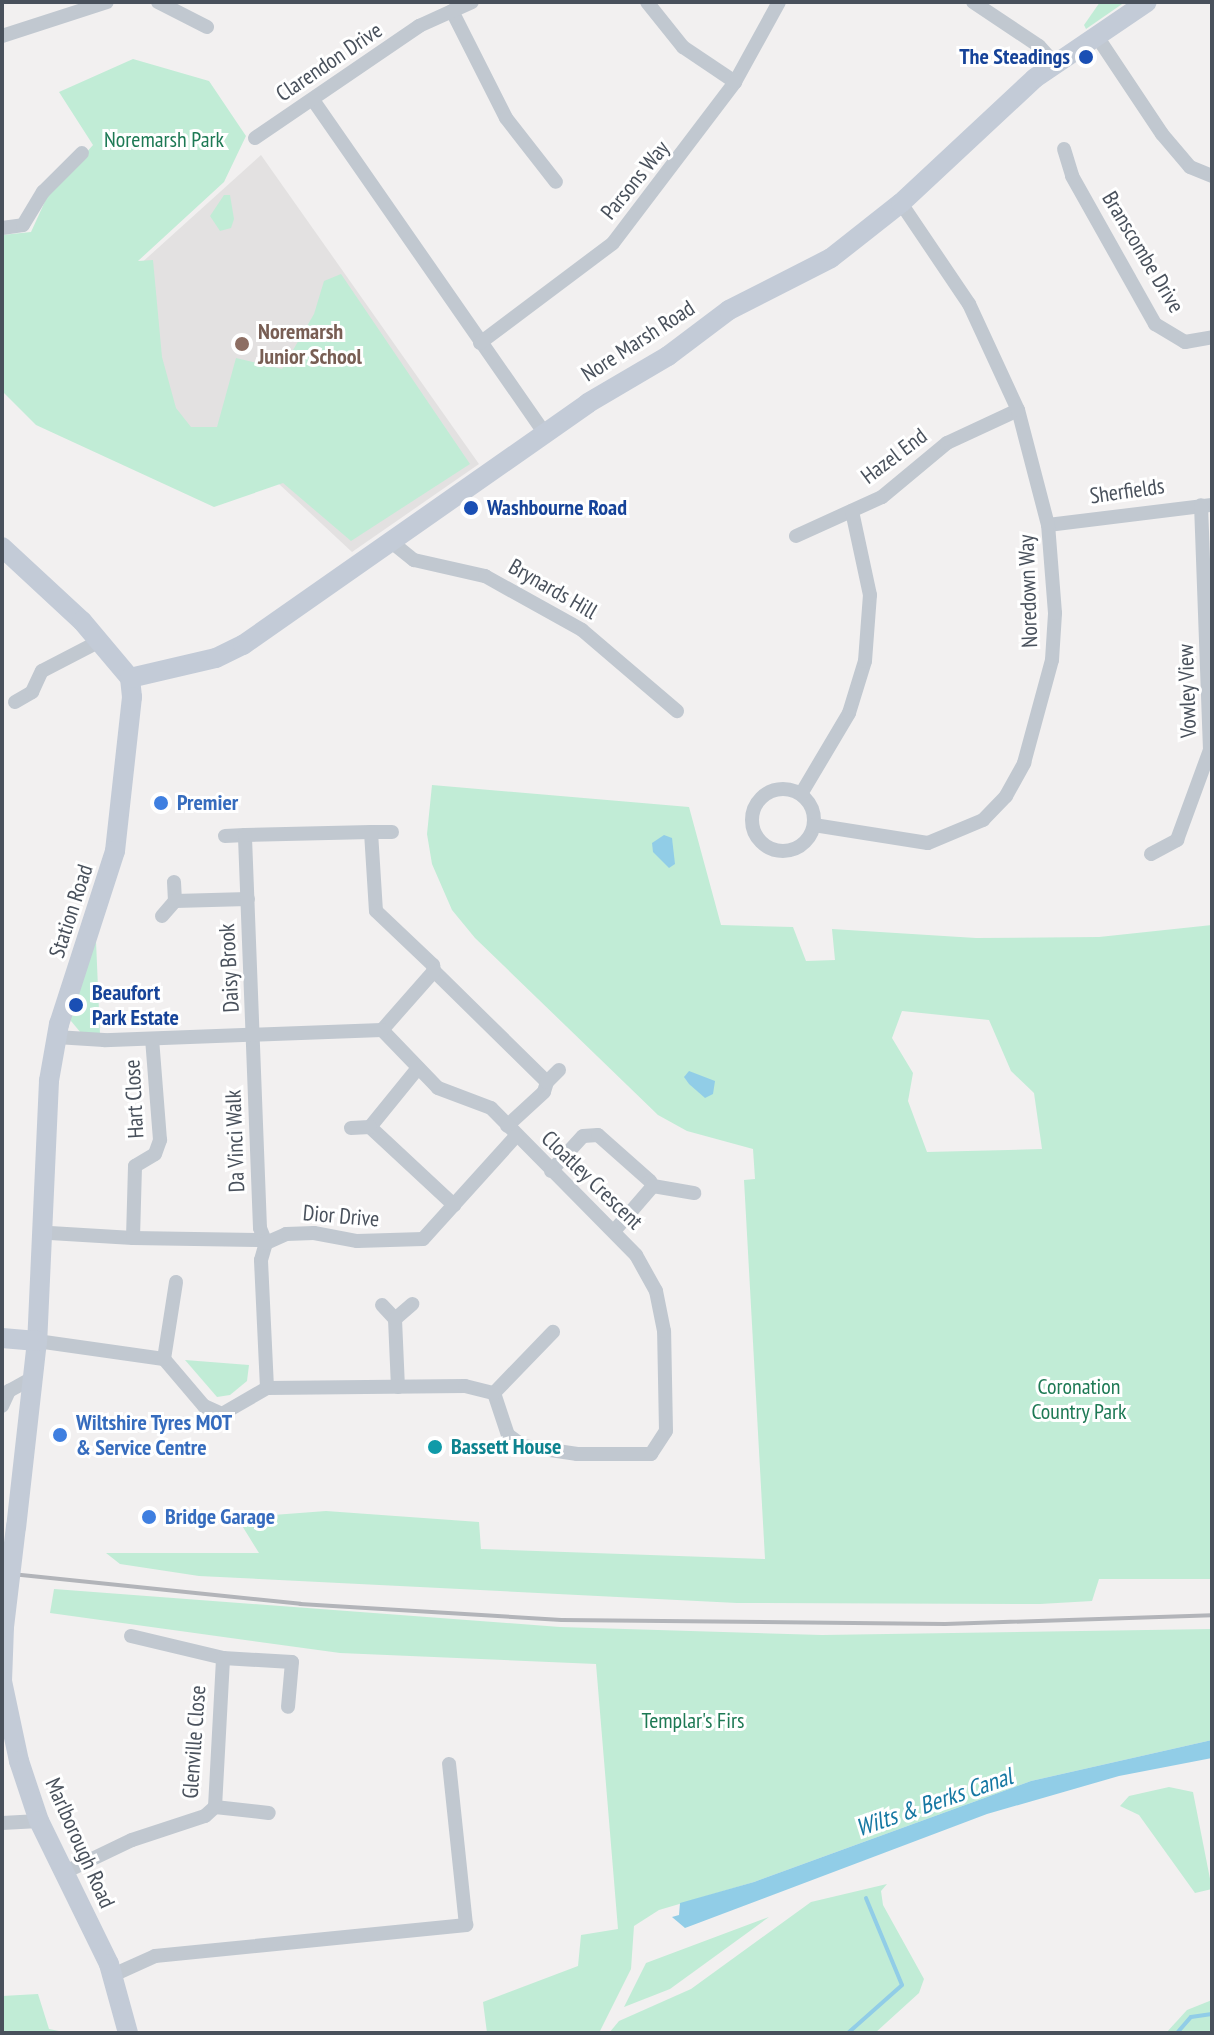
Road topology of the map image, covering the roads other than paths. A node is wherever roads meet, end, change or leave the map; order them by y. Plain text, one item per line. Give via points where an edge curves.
1 (107, 2) edge
2 (158, 2) edge
3 (472, 2) edge
4 (647, 2) edge
5 (779, 2) edge
6 (973, 2) edge
7 (1147, 2) edge
8 (452, 11) junction
9 (207, 27) dead end
10 (1096, 35) junction
11 (2, 36) edge
12 (1055, 64) junction
13 (735, 82) junction
14 (313, 100) junction
15 (255, 138) dead end
16 (1064, 149) dead end
17 (82, 153) dead end
18 (1212, 176) edge
19 (556, 182) dead end
20 (901, 203) junction
21 (2, 228) edge
22 (1212, 337) edge
23 (480, 343) junction
24 (1018, 410) junction
25 (545, 434) junction
26 (1206, 505) edge
27 (852, 511) junction
28 (1048, 525) junction
29 (796, 536) dead end
30 (389, 540) junction
31 (2, 547) edge
32 (98, 642) junction
33 (130, 678) junction
34 (1211, 690) edge
35 (15, 702) dead end
36 (677, 711) dead end
37 (801, 794) junction
38 (814, 825) junction
39 (371, 832) junction
40 (392, 832) dead end
41 (245, 835) junction
42 (225, 836) dead end
43 (1151, 854) dead end
44 (174, 882) dead end
45 (248, 899) junction
46 (175, 901) junction
47 (162, 916) dead end
48 (434, 971) junction
49 (382, 1030) junction
50 (254, 1034) junction
51 (56, 1037) junction
52 (152, 1039) junction
53 (418, 1068) junction
54 (559, 1070) dead end
55 (547, 1082) junction
56 (370, 1127) junction
57 (351, 1128) dead end
58 (511, 1131) junction
59 (551, 1171) junction
60 (653, 1186) junction
61 (694, 1193) dead end
62 (454, 1205) junction
63 (615, 1230) junction
64 (57, 1233) dead end
65 (133, 1238) junction
66 (263, 1241) junction
67 (176, 1282) dead end
68 (412, 1304) dead end
69 (382, 1305) dead end
70 (395, 1319) junction
71 (553, 1332) dead end
72 (2, 1338) edge
73 (37, 1341) junction
74 (164, 1359) junction
75 (29, 1380) junction
76 (398, 1387) junction
77 (267, 1388) junction
78 (494, 1393) junction
79 (2, 1406) edge
80 (131, 1636) dead end
81 (223, 1658) junction
82 (288, 1707) dead end
83 (449, 1764) dead end
84 (215, 1807) junction
85 (269, 1813) dead end
86 (39, 1821) junction
87 (2, 1823) edge
88 (63, 1873) junction
89 (113, 1975) junction
90 (128, 2033) edge

1 - 11 street
2 - 9 street
3 - 8 street, Clarendon Drive
4 - 13 street via 676,41
5 - 13 street, Parsons Way
6 - 12 street via 1039,46
7 - 10 street, Nore Marsh Road
8 - 14 street, Clarendon Drive via 419,26
8 - 19 street via 506,118
10 - 12 street, Nore Marsh Road
10 - 18 street via 1162,134 1190,167
12 - 20 street, Nore Marsh Road via 987,118
13 - 23 street, Parsons Way via 613,243
14 - 15 street, Clarendon Drive
14 - 23 street
16 - 22 street, Branscombe Drive via 1072,176 1155,324 1185,342
17 - 21 street via 43,192 23,225
20 - 24 street, Noredown Way via 969,304
20 - 25 street, Nore Marsh Road via 831,258 729,310
23 - 25 street
24 - 27 street, Hazel End via 947,443 895,489
24 - 28 street, Noredown Way
25 - 30 street, Nore Marsh Road
26 - 28 street, Sherfields
26 - 34 street, Vowley View
27 - 29 street, Hazel End
27 - 37 street via 870,595 869,639 849,713
28 - 38 street, Noredown Way via 1055,613 1049,679 1033,742 1006,796 971,828 928,843
30 - 33 street, Nore Marsh Road via 243,645 216,658
30 - 36 street, Brynards Hill via 414,560 485,576 582,630
31 - 32 street
32 - 33 street
32 - 35 street via 42,671 32,692
33 - 51 street, Station Road via 131,727 115,851
34 - 43 street, Vowley View via 1212,739 1199,790 1177,840
37 - 38 street via 812,808
37 - 38 street via 784,789 767,793 752,815 754,833 765,847 783,852 807,842
39 - 40 street
39 - 41 street
39 - 48 street via 376,911
41 - 42 street
41 - 45 street, Daisy Brook
44 - 46 street
45 - 46 street, Daisy Brook
45 - 50 street, Daisy Brook
46 - 47 street
48 - 49 street
48 - 55 street
49 - 50 street
49 - 53 street, Cloatley Crescent
50 - 52 street
50 - 66 street, Da Vinci Walk
51 - 52 street
51 - 73 street, Station Road via 48,1097
52 - 65 street, Hart Close via 160,1140 155,1154 135,1166
53 - 56 street
53 - 58 street, Cloatley Crescent via 445,1093 491,1108
54 - 55 street, Dior Drive
55 - 58 street, Dior Drive
56 - 57 street
56 - 62 street
58 - 59 street, Cloatley Crescent
58 - 62 street, Dior Drive
59 - 60 street via 583,1136 598,1135
59 - 63 street, Cloatley Crescent
60 - 61 street
60 - 63 street
62 - 66 street, Dior Drive via 416,1241 357,1241 314,1233
63 - 78 street, Cloatley Crescent via 649,1276 660,1306 666,1431 659,1447 651,1454 620,1456 523,1446 505,1430
64 - 65 street
65 - 66 street, Dior Drive
66 - 77 street
67 - 74 street
68 - 70 street
69 - 70 street
70 - 76 street
71 - 78 street
72 - 73 street
73 - 74 street
73 - 75 street, Marlborough Road
74 - 77 street via 215,1412 231,1412
75 - 79 street via 9,1391
75 - 86 street, Marlborough Road, bridge via 4,1627 4,1697
76 - 77 street
76 - 78 street via 481,1386
80 - 81 street, Glenville Close
81 - 82 street, Glenville Close via 292,1662
81 - 84 street, Glenville Close via 213,1759
83 - 89 street via 466,1925 155,1956
84 - 85 street
84 - 88 street, Glenville Close via 205,1816 132,1840
86 - 87 street
86 - 88 street, Marlborough Road
88 - 89 street, Marlborough Road
89 - 90 street, Marlborough Road

